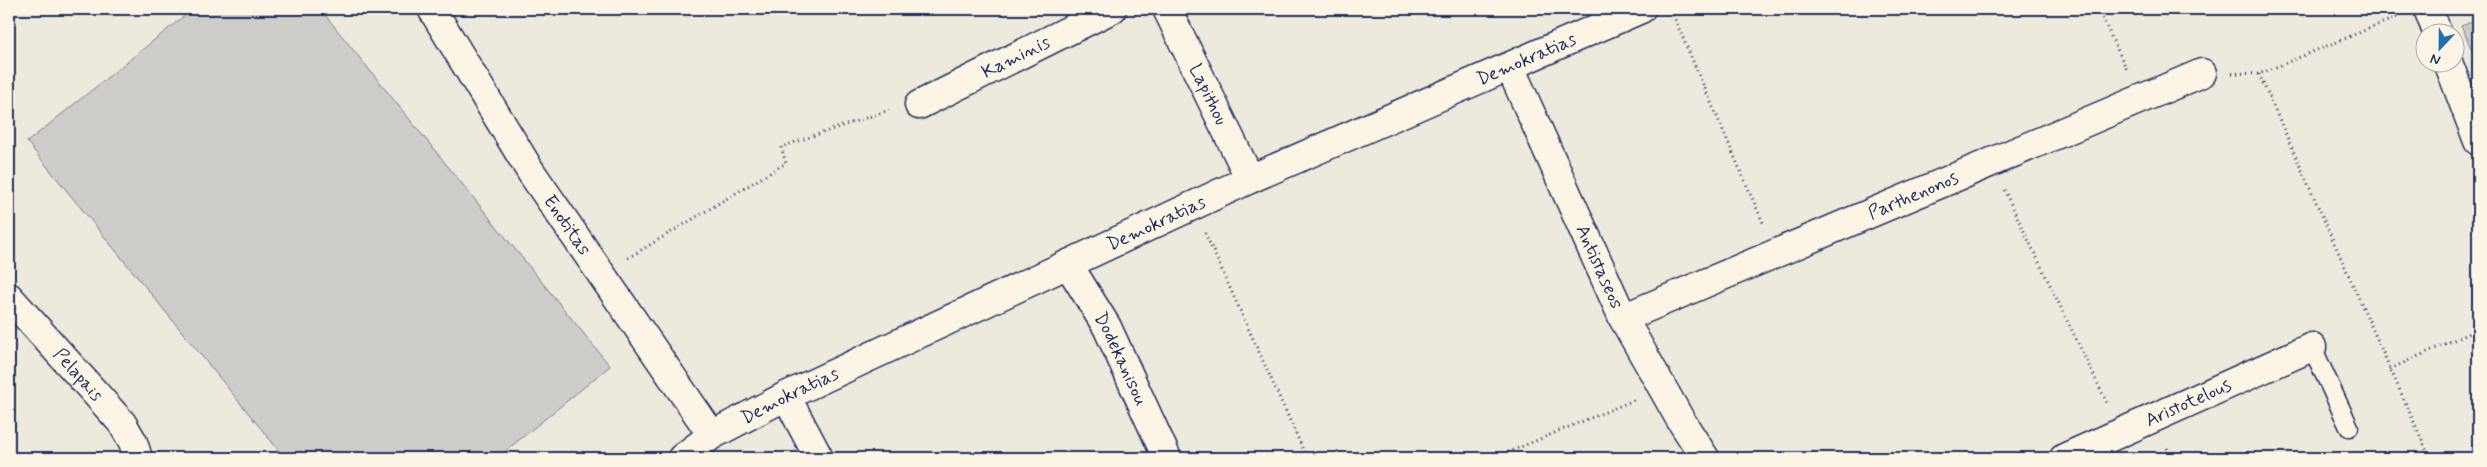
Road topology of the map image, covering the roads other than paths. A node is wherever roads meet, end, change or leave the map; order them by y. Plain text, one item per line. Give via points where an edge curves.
1 (432, 9) edge
2 (1112, 9) edge
3 (1167, 9) edge
4 (1641, 9) edge
5 (2428, 9) edge
6 (2433, 22) edge
7 (1510, 68) junction
8 (2452, 72) edge
9 (2202, 73) road end
10 (919, 105) road end
11 (2478, 141) edge
12 (1250, 179) junction
13 (1068, 264) junction
14 (9, 297) edge
15 (1623, 318) junction
16 (2312, 347) joint
17 (786, 396) junction
18 (2349, 427) dead end
19 (712, 435) junction
20 (138, 458) edge
21 (682, 458) edge
22 (819, 458) edge
23 (1167, 458) edge
24 (1705, 458) edge
25 (2064, 458) edge

1 - 19 street, Enotitas via 531,172
2 - 10 street, Kaminis
3 - 12 street, Lapithou
4 - 7 street, Demokratias
5 - 6 street
7 - 12 street, Demokratias
7 - 15 street, Antistaseos
8 - 11 street
9 - 15 street, Parthenonos
12 - 13 street, Demokratias
13 - 17 street, Demokratias
13 - 23 street, Dodekanisou via 1107,327
14 - 20 street, Pelapais via 122,423
15 - 24 street, Antistaseos
16 - 18 lane
16 - 25 street, Aristotelous
17 - 19 street, Demokratias
17 - 22 street
19 - 21 street, Demokratias

